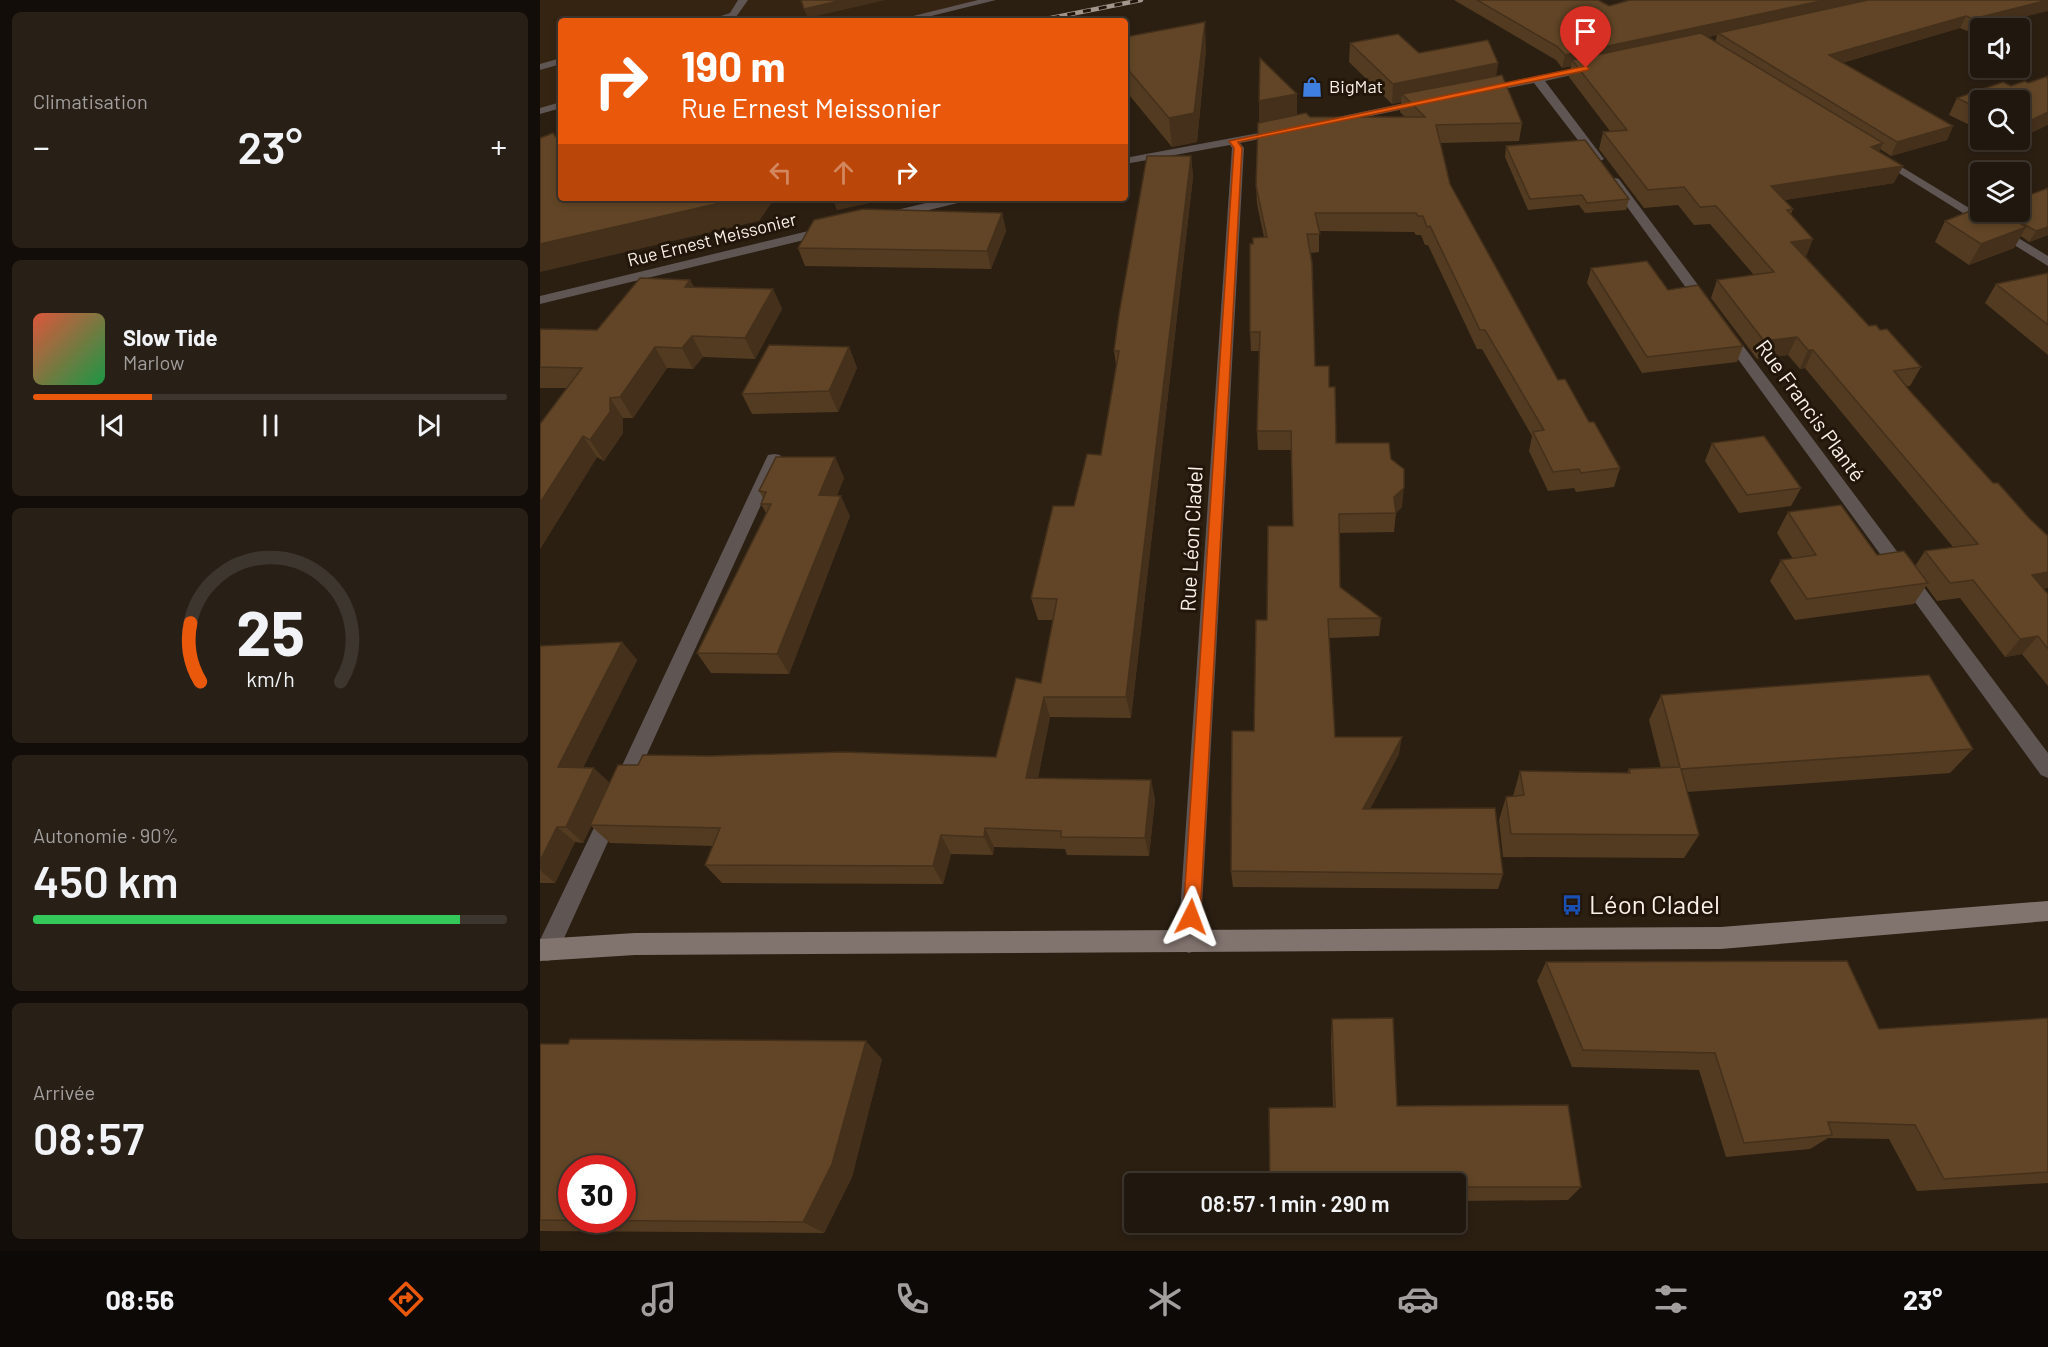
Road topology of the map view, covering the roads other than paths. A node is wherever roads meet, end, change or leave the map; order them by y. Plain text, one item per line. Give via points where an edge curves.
1 (743, 0) edge
2 (991, 0) edge
3 (722, 18) edge
4 (911, 18) edge
5 (557, 62) edge
6 (1610, 63) edge
7 (540, 67) edge
8 (1536, 79) junction
9 (1470, 93) edge
10 (1437, 100) edge
11 (558, 106) edge
12 (540, 111) edge
13 (1315, 125) edge
14 (1291, 129) edge
15 (1233, 141) junction
16 (1869, 150) edge
17 (1128, 160) edge
18 (950, 201) edge
19 (871, 220) edge
20 (837, 228) edge
21 (2048, 262) edge
22 (540, 300) edge
23 (774, 459) edge
24 (2048, 769) edge
25 (2048, 911) edge
26 (1189, 942) junction
27 (544, 950) edge

1 - 3 street via 734,15
2 - 4 street
5 - 7 street
6 - 8 street
8 - 9 street
8 - 24 street, Rue Francis Planté
10 - 13 street
11 - 12 street
14 - 15 street
15 - 17 street
15 - 26 street, Rue Léon Cladel via 1238,148
16 - 21 street
18 - 19 street
20 - 22 street, Rue Ernest Meissonier
23 - 27 street
25 - 26 main road via 1721,938
26 - 27 main road via 635,944

